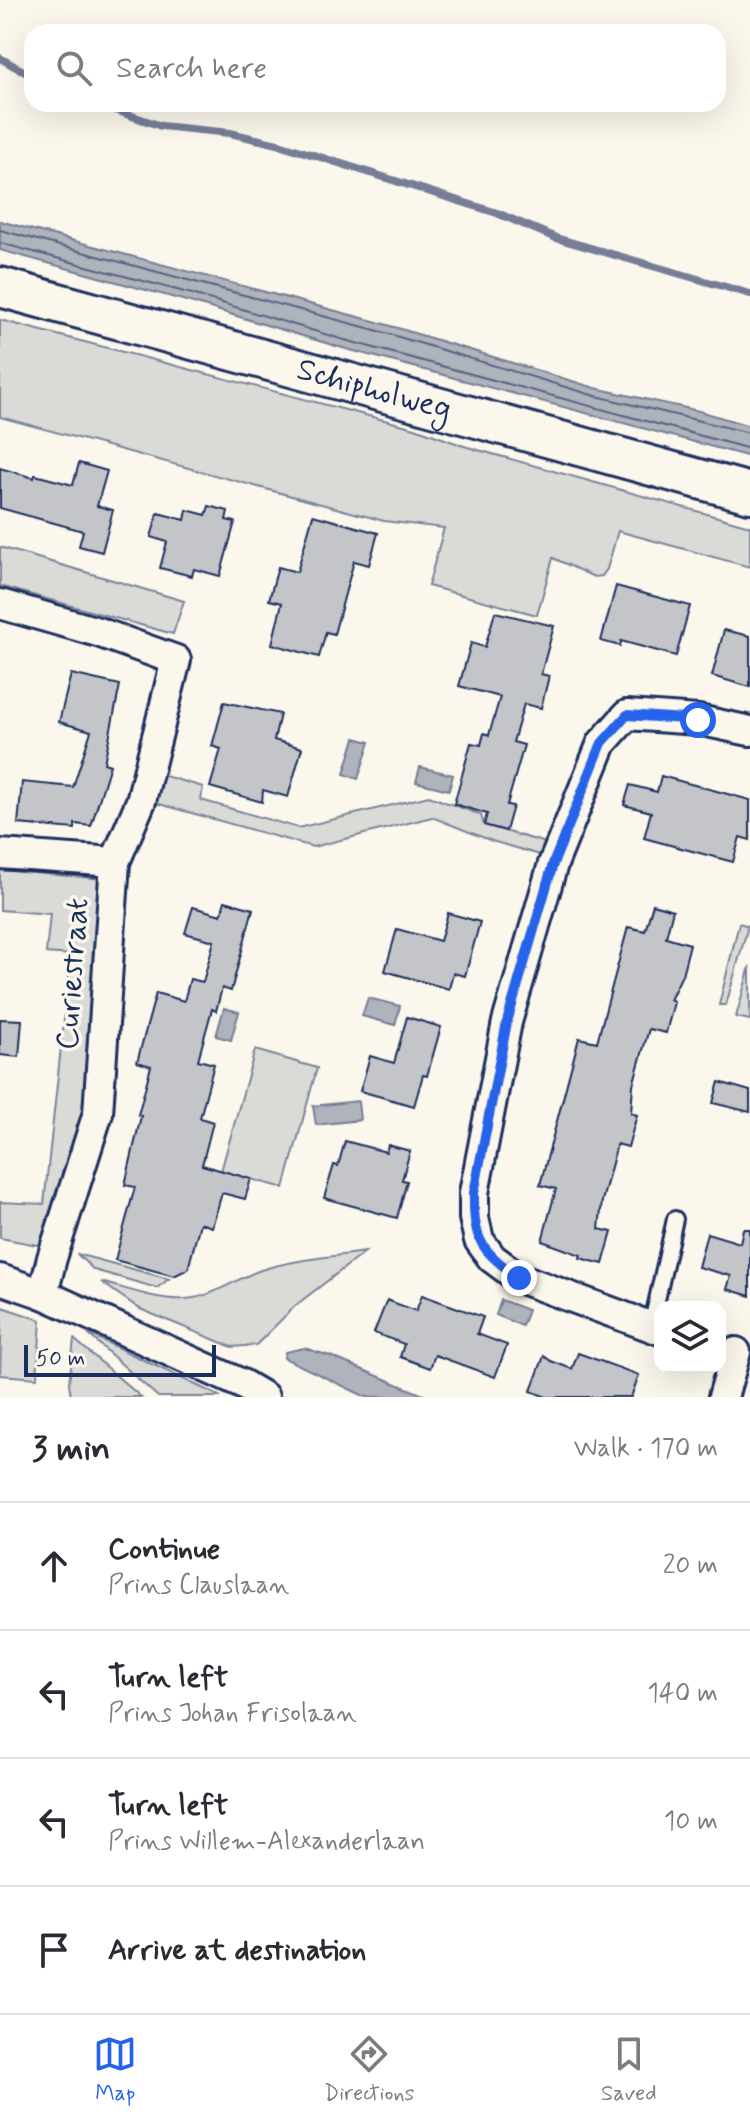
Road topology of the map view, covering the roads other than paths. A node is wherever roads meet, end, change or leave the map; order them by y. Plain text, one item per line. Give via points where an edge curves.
1 (0, 287) edge
2 (750, 493) edge
3 (0, 604) edge
4 (750, 731) edge
5 (0, 854) edge
6 (115, 862) junction
7 (675, 1219) dead end
8 (0, 1279) edge
9 (43, 1294) junction
10 (660, 1301) edge
11 (654, 1328) edge
12 (735, 1351) edge
13 (264, 1397) edge
14 (723, 1397) edge

1 - 2 main road, Schipholweg
3 - 6 street, Curiestraat via 176,660 141,801
4 - 11 street via 698,720 627,715 602,743 553,864 507,1022 474,1193 479,1240 492,1258 519,1278
5 - 6 street
6 - 9 street, Curiestraat via 98,1113
7 - 10 lane
8 - 9 street
9 - 13 street
12 - 14 street

